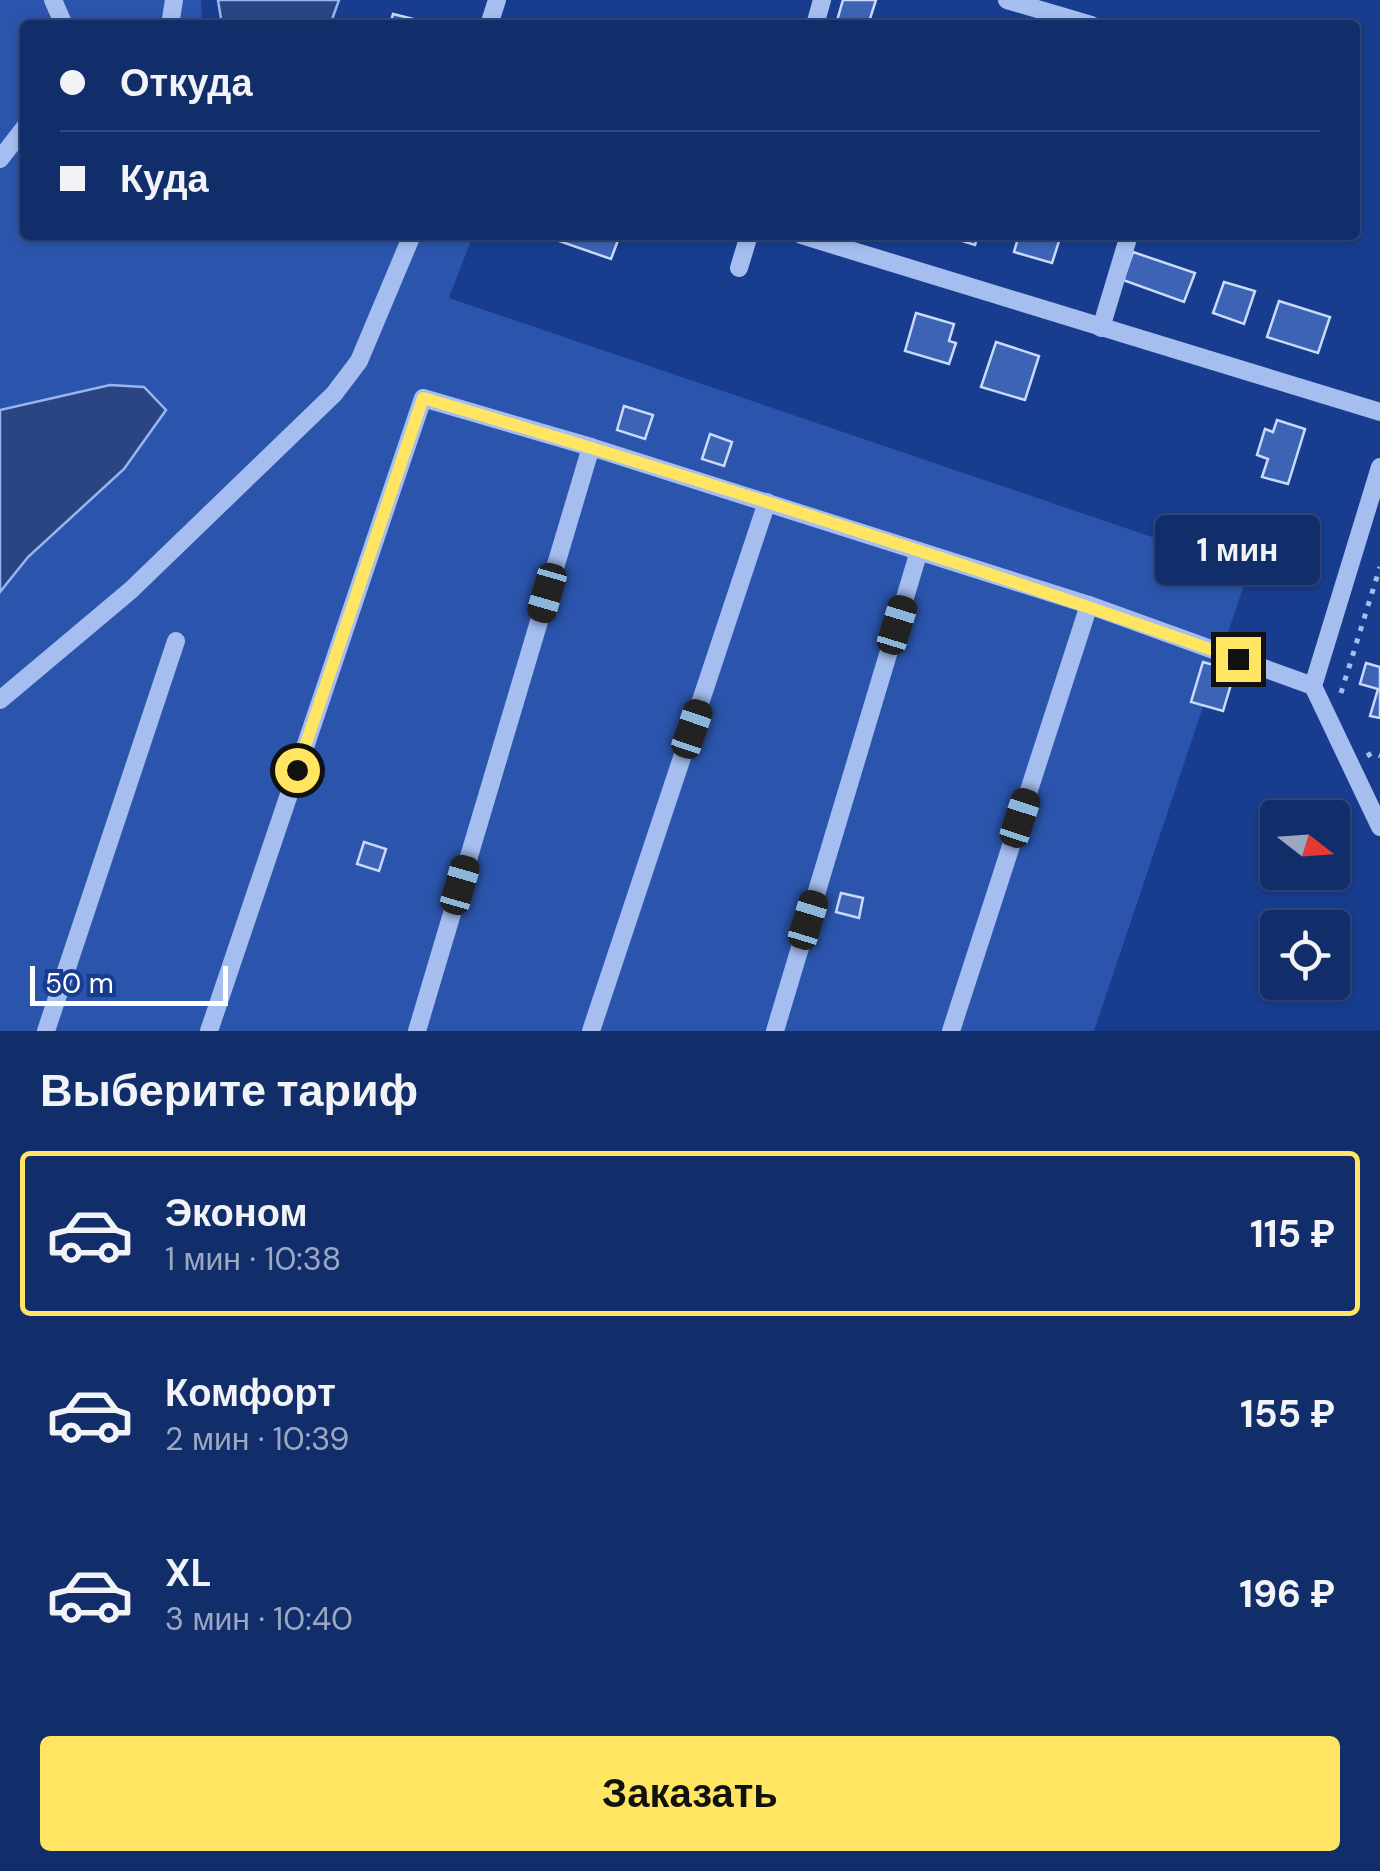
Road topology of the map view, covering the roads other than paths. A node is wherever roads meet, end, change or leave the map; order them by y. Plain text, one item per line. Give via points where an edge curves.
1 (1007, 0) edge
2 (1074, 20) edge
3 (20, 133) edge
4 (0, 159) edge
5 (410, 240) edge
6 (748, 240) edge
7 (817, 240) edge
8 (1127, 240) edge
9 (739, 268) dead end
10 (1101, 328) junction
11 (1380, 412) edge
12 (590, 447) junction
13 (1380, 467) edge
14 (767, 502) junction
15 (920, 551) junction
16 (1089, 605) junction
17 (176, 641) dead end
18 (1313, 686) junction
19 (0, 700) edge
20 (1380, 826) edge
21 (46, 1031) edge
22 (209, 1031) edge
23 (417, 1031) edge
24 (591, 1031) edge
25 (775, 1031) edge
26 (952, 1031) edge

1 - 2 street
3 - 4 street
5 - 19 street via 360,360 334,394 132,590
6 - 9 street
7 - 10 street
8 - 10 street
10 - 11 street
12 - 14 street
12 - 22 street via 423,398
12 - 23 street
13 - 18 street
14 - 15 street
14 - 24 street
15 - 16 street
15 - 25 street
16 - 18 street
16 - 26 street
17 - 21 street
18 - 20 street

